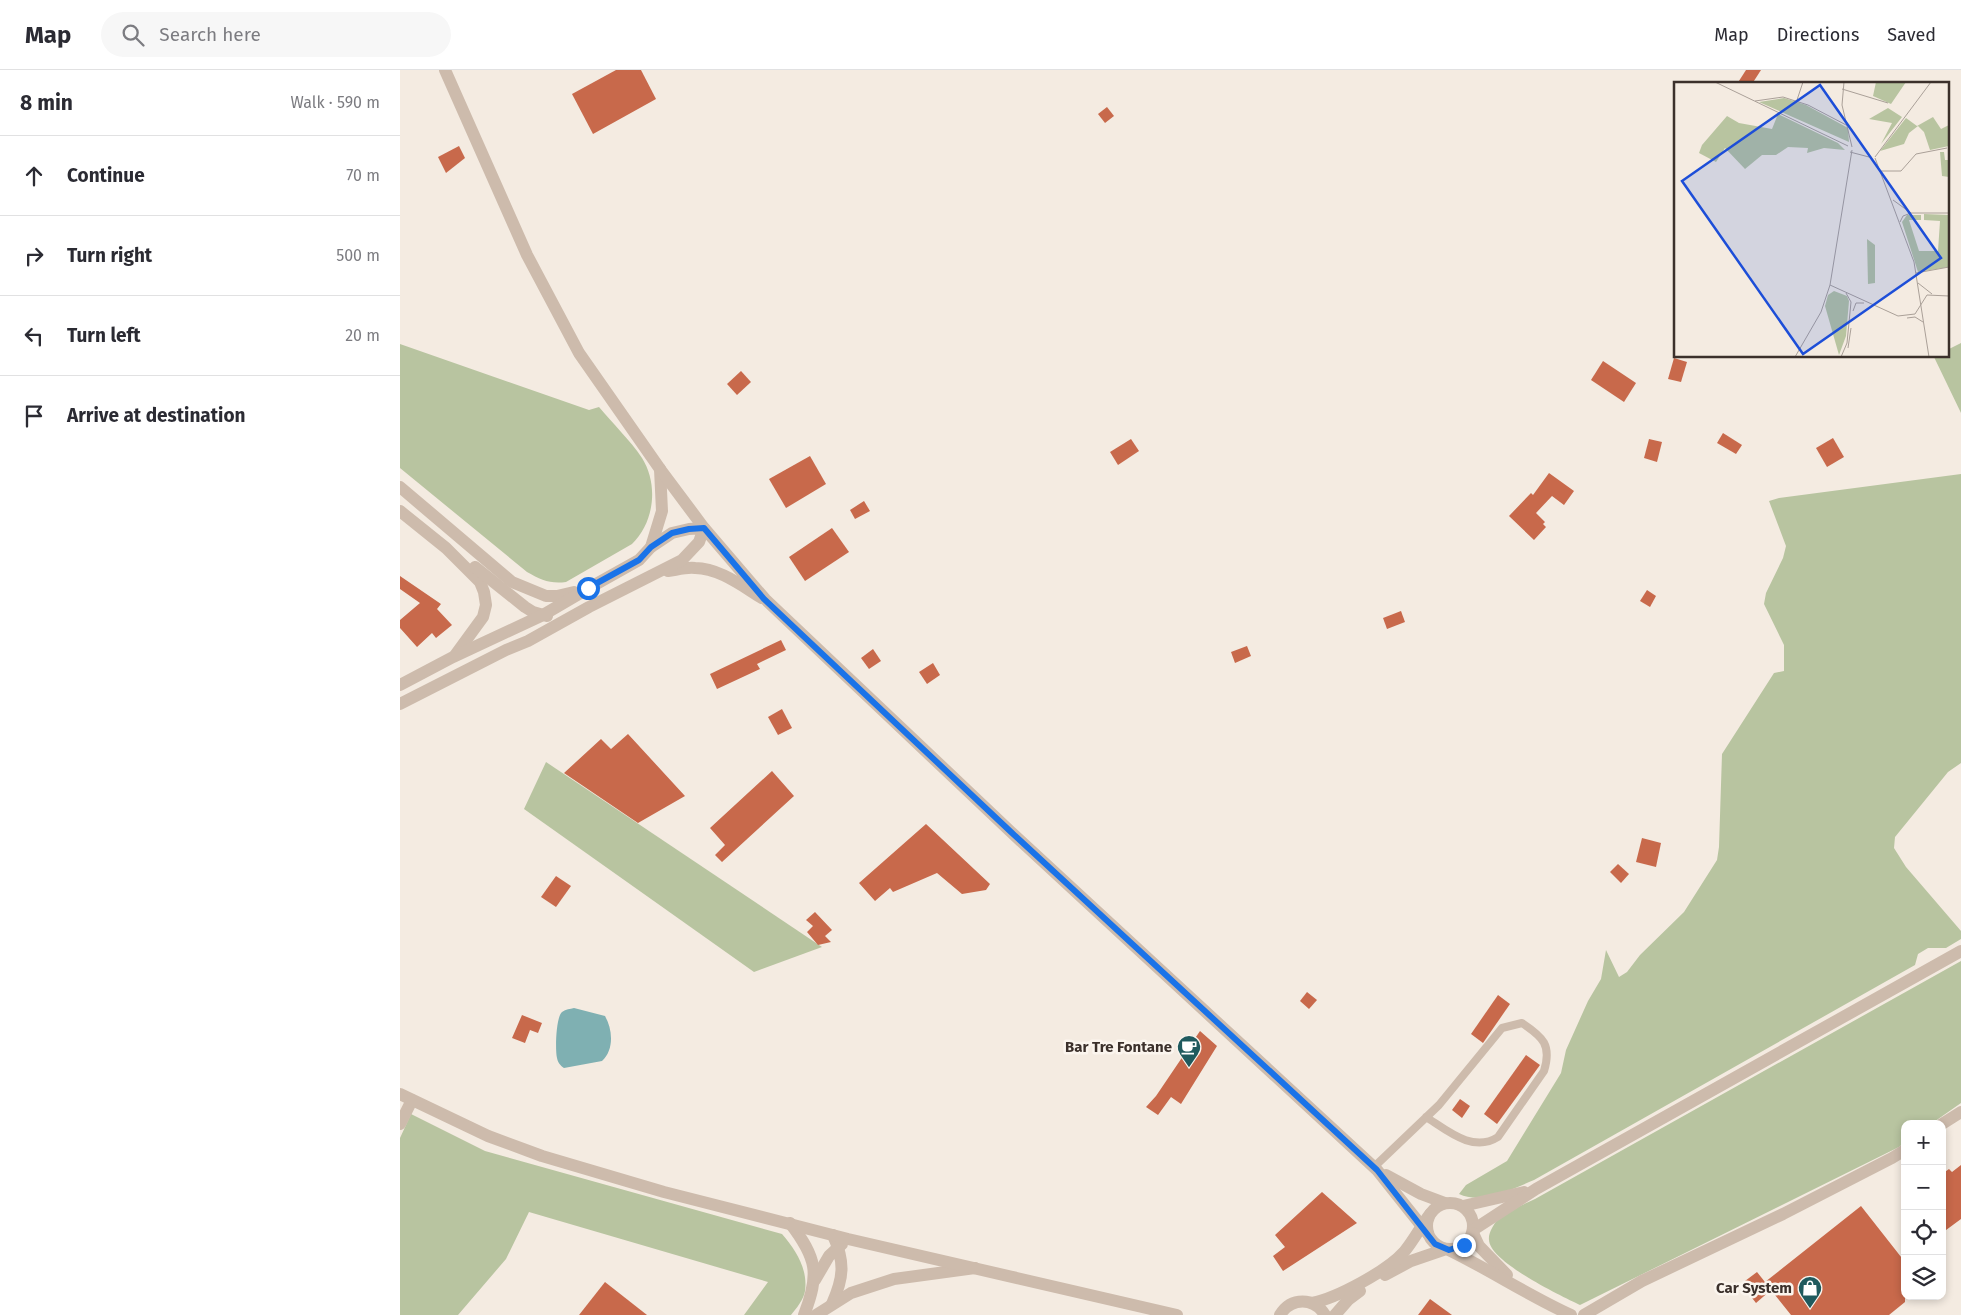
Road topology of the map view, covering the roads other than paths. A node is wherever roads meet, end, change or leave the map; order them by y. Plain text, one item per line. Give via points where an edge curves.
1 (445, 70) edge
2 (660, 469) junction
3 (400, 487) edge
4 (400, 511) edge
5 (704, 528) junction
6 (651, 547) junction
7 (446, 548) junction
8 (658, 572) junction
9 (512, 582) junction
10 (588, 588) junction
11 (764, 599) junction
12 (589, 607) junction
13 (543, 615) junction
14 (506, 650) junction
15 (454, 657) junction
16 (400, 685) edge
17 (400, 704) edge
18 (1961, 951) edge
19 (406, 1097) edge
20 (1961, 1112) edge
21 (1426, 1117) junction
22 (1946, 1121) edge
23 (400, 1124) edge
24 (1901, 1152) edge
25 (1375, 1168) junction
26 (1536, 1189) junction
27 (1445, 1203) junction
28 (1463, 1206) junction
29 (790, 1223) junction
30 (1425, 1230) junction
31 (1473, 1231) junction
32 (843, 1243) junction
33 (1448, 1249) junction
34 (974, 1268) junction
35 (814, 1280) junction
36 (1517, 1286) junction
37 (1312, 1303) junction
38 (832, 1304) junction
39 (1279, 1314) edge
40 (804, 1315) edge
41 (816, 1315) edge
42 (1177, 1315) edge
43 (1324, 1315) edge
44 (1334, 1315) edge
45 (1570, 1315) edge
46 (1584, 1315) edge

1 - 2 street via 527,255 579,353
2 - 5 street
2 - 6 street via 662,511
3 - 9 street
4 - 7 street
5 - 6 street via 672,533
5 - 8 street via 690,553
5 - 11 street
6 - 10 street via 639,560
7 - 13 street via 525,607
7 - 15 street via 480,582 486,605 483,617
8 - 11 street via 710,569
8 - 12 street
9 - 10 street via 546,596
9 - 13 street via 539,604
10 - 13 street
11 - 25 street
12 - 13 street via 562,616
12 - 14 street
13 - 14 street via 538,628
13 - 15 street
14 - 17 street
15 - 16 street
18 - 26 street
19 - 23 street
19 - 29 street via 488,1136 542,1156 664,1192
20 - 22 street
21 - 21 lane via 1439,1106 1502,1028 1522,1023 1537,1032 1544,1041 1548,1049 1544,1071 1492,1141 1480,1144 1467,1141
21 - 25 lane
24 - 46 street via 1784,1214 1642,1281
25 - 27 street via 1403,1186
25 - 30 street
26 - 28 street
26 - 31 street
27 - 28 street
27 - 30 street via 1430,1214
28 - 31 street via 1472,1218
29 - 32 street via 833,1235
29 - 35 street via 808,1250 814,1266
30 - 33 street via 1435,1244
30 - 37 street via 1389,1264 1340,1295
31 - 33 street via 1464,1245
31 - 36 street via 1480,1246
32 - 34 street
32 - 35 street via 829,1256
32 - 38 street via 840,1287
33 - 36 street
33 - 44 street via 1391,1271 1348,1300
34 - 38 street via 894,1279 851,1293
34 - 42 street
35 - 40 street
36 - 45 street
37 - 39 street via 1298,1301
37 - 43 street
38 - 41 street

